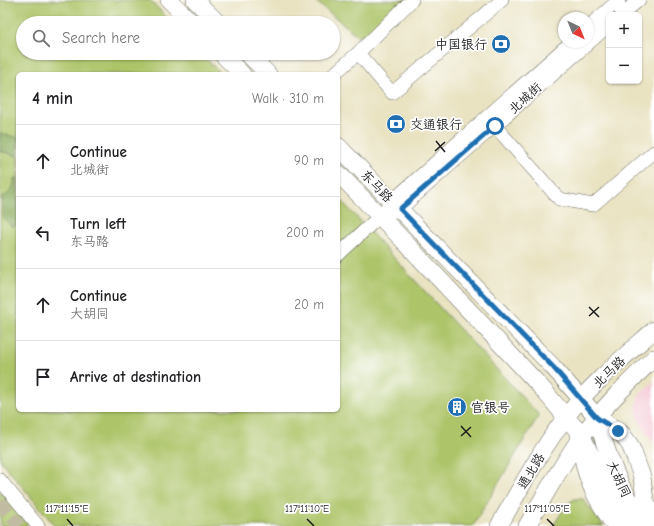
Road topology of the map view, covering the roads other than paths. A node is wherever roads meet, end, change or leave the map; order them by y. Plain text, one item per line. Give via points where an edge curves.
1 (169, 0) edge
2 (195, 0) edge
3 (412, 0) edge
4 (502, 0) edge
5 (619, 0) edge
6 (639, 0) edge
7 (625, 12) edge
8 (185, 16) edge
9 (211, 16) edge
10 (594, 22) edge
11 (606, 28) edge
12 (565, 48) edge
13 (358, 53) junction
14 (228, 60) edge
15 (254, 60) edge
16 (240, 72) edge
17 (266, 72) edge
18 (336, 72) edge
19 (495, 126) junction
20 (340, 148) edge
21 (654, 152) edge
22 (340, 175) edge
23 (396, 205) junction
24 (380, 216) junction
25 (340, 253) edge
26 (654, 330) edge
27 (654, 358) edge
28 (581, 400) junction
29 (566, 417) junction
30 (597, 418) junction
31 (582, 436) junction
32 (0, 480) edge
33 (642, 522) edge
34 (38, 526) edge
35 (499, 526) edge
36 (526, 526) edge
37 (615, 526) edge

1 - 8 main road
2 - 9 main road
3 - 13 street
4 - 13 street via 392,92
5 - 10 street
6 - 7 street
11 - 19 street, 北城街
12 - 23 street, 北城街
13 - 18 street
14 - 16 main road
15 - 17 main road
19 - 21 street via 559,199 593,206
19 - 23 street, 北城街
20 - 23 main road, 东马路
22 - 24 main road, 东马路
23 - 24 street, 北城街
23 - 28 main road, 东马路 via 553,367
24 - 25 street
24 - 29 main road, 东马路 via 535,380
26 - 28 main road, 北马路
27 - 30 main road, 北马路 via 620,390
28 - 29 main road, 北马路
28 - 30 main road, 东马路
29 - 31 main road, 东马路
29 - 35 main road, 通北路 via 544,448
30 - 31 main road, 北马路
30 - 33 main road, 大胡同 via 610,462
30 - 33 main road, 大胡同 via 622,434 630,444 642,478 645,500
31 - 33 main road, 大胡同 via 602,480
31 - 36 main road, 通北路
31 - 37 main road, 大胡同 via 587,478
32 - 34 street

